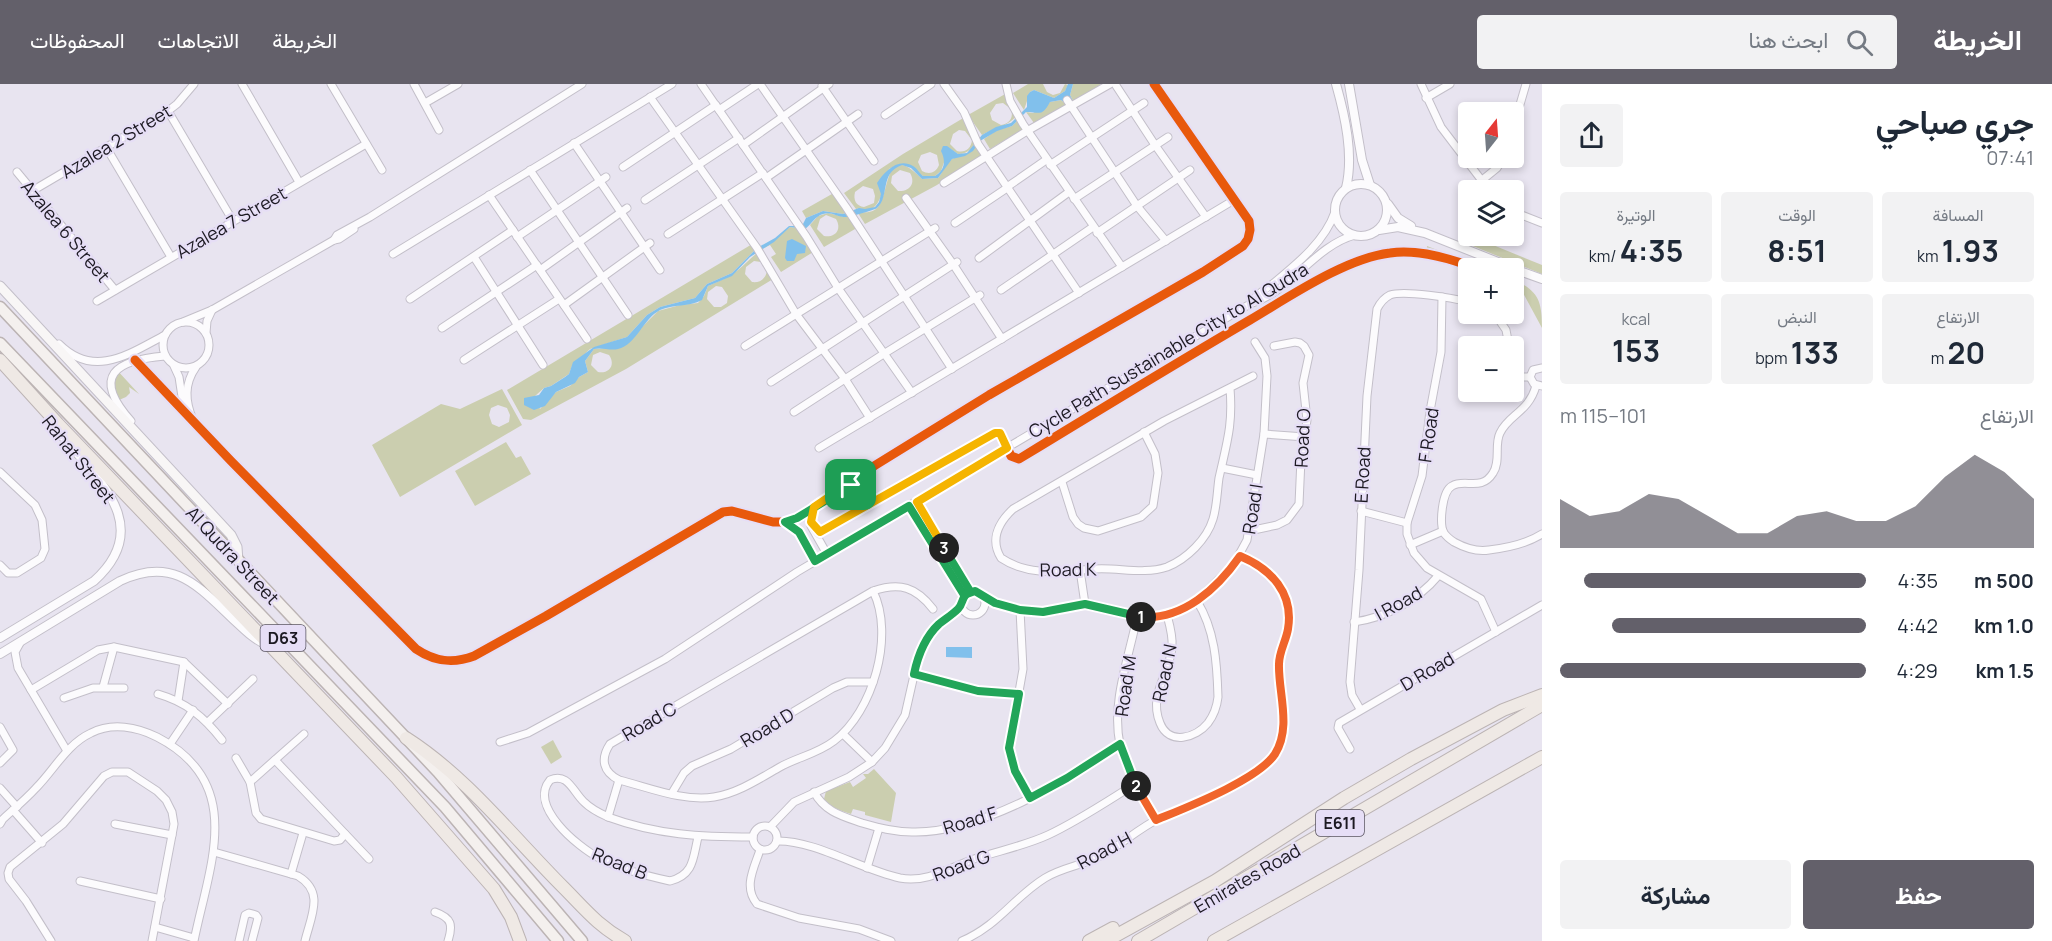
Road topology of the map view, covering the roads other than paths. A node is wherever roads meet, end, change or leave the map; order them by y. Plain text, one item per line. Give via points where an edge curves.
1 (194, 84) edge
2 (242, 84) edge
3 (331, 84) edge
4 (414, 84) edge
5 (458, 84) edge
6 (582, 84) edge
7 (672, 84) edge
8 (701, 84) edge
9 (759, 84) edge
10 (931, 84) edge
11 (944, 84) edge
12 (1006, 84) edge
13 (1110, 84) edge
14 (1115, 84) edge
15 (1154, 84) edge
16 (1336, 84) edge
17 (1349, 84) edge
18 (1421, 84) edge
19 (1450, 84) edge
20 (1527, 84) edge
21 (824, 85) edge
22 (650, 97) junction
23 (1426, 98) junction
24 (1068, 102) junction
25 (1521, 102) edge
26 (425, 103) junction
27 (1144, 103) dead end
28 (717, 107) junction
29 (168, 111) junction
30 (1133, 111) junction
31 (858, 114) dead end
32 (885, 115) dead end
33 (783, 117) junction
34 (846, 122) junction
35 (440, 130) dead end
36 (1027, 130) junction
37 (675, 132) junction
38 (1168, 137) dead end
39 (1092, 138) junction
40 (741, 142) junction
41 (574, 143) junction
42 (366, 144) junction
43 (1155, 145) junction
44 (106, 147) junction
45 (806, 150) junction
46 (985, 156) junction
47 (874, 161) dead end
48 (1048, 162) junction
49 (699, 165) junction
50 (622, 167) dead end
51 (1497, 168) edge
52 (382, 170) dead end
53 (530, 170) junction
54 (1190, 170) dead end
55 (17, 172) dead end
56 (1114, 172) junction
57 (765, 176) junction
58 (1178, 178) junction
59 (603, 180) junction
60 (1480, 180) edge
61 (1482, 180) edge
62 (299, 182) junction
63 (944, 183) dead end
64 (1370, 185) junction
65 (1007, 188) junction
66 (1346, 188) junction
67 (32, 190) junction
68 (1069, 192) junction
69 (489, 195) junction
70 (906, 198) dead end
71 (723, 199) junction
72 (1074, 199) junction
73 (1233, 200) junction
74 (645, 201) dead end
75 (1387, 203) junction
76 (1137, 206) junction
77 (557, 210) junction
78 (624, 210) junction
79 (1335, 212) junction
80 (1524, 216) edge
81 (1206, 217) junction
82 (233, 221) junction
83 (1030, 221) junction
84 (956, 223) dead end
85 (1542, 223) edge
86 (932, 230) junction
87 (1095, 230) junction
88 (1379, 230) junction
89 (515, 233) junction
90 (1425, 233) junction
91 (668, 234) dead end
92 (1355, 235) junction
93 (1166, 241) junction
94 (578, 243) junction
95 (647, 245) junction
96 (393, 254) dead end
97 (1053, 255) junction
98 (171, 257) junction
99 (474, 257) junction
100 (979, 258) dead end
101 (1486, 258) edge
102 (881, 261) junction
103 (955, 263) junction
104 (538, 267) junction
105 (1122, 267) junction
106 (660, 270) dead end
107 (1524, 273) edge
108 (603, 278) junction
109 (1542, 281) edge
110 (0, 286) edge
111 (838, 288) junction
112 (115, 290) junction
113 (1001, 290) dead end
114 (496, 292) junction
115 (1079, 293) junction
116 (904, 296) junction
117 (978, 296) junction
118 (1442, 297) junction
119 (410, 299) dead end
120 (1458, 300) edge
121 (97, 302) dead end
122 (562, 302) junction
123 (1250, 304) junction
124 (0, 307) edge
125 (212, 310) junction
126 (796, 314) junction
127 (628, 315) dead end
128 (183, 322) junction
129 (863, 322) junction
130 (518, 326) junction
131 (442, 328) dead end
132 (925, 329) junction
133 (42, 331) junction
134 (206, 333) junction
135 (165, 335) junction
136 (587, 339) dead end
137 (1002, 339) junction
138 (1255, 342) dead end
139 (0, 343) edge
140 (745, 346) dead end
141 (1274, 346) dead end
142 (822, 349) junction
143 (885, 353) junction
144 (165, 356) junction
145 (0, 360) edge
146 (135, 360) junction
147 (464, 360) dead end
148 (543, 365) dead end
149 (174, 366) junction
150 (1541, 366) edge
151 (196, 367) junction
152 (952, 369) junction
153 (1253, 376) dead end
154 (1524, 377) edge
155 (1530, 377) junction
156 (844, 379) junction
157 (771, 382) dead end
158 (1539, 386) edge
159 (1230, 388) junction
160 (912, 393) junction
161 (35, 399) junction
162 (794, 412) dead end
163 (185, 414) junction
164 (870, 418) junction
165 (195, 424) junction
166 (1144, 432) junction
167 (137, 433) junction
168 (1264, 434) junction
169 (1305, 437) junction
170 (819, 448) dead end
171 (1222, 468) junction
172 (0, 472) edge
173 (1257, 475) junction
174 (1062, 482) junction
175 (917, 502) junction
176 (909, 506) junction
177 (814, 507) junction
178 (1361, 511) junction
179 (797, 518) junction
180 (785, 522) junction
181 (1407, 523) junction
182 (811, 526) junction
183 (1249, 531) junction
184 (1443, 531) junction
185 (799, 532) junction
186 (1542, 534) edge
187 (1410, 545) junction
188 (827, 554) junction
189 (1240, 556) junction
190 (238, 561) junction
191 (815, 561) junction
192 (0, 565) edge
193 (1080, 570) junction
194 (1438, 576) junction
195 (873, 591) junction
196 (967, 593) junction
197 (984, 597) junction
198 (1197, 601) junction
199 (1000, 604) junction
200 (1085, 604) junction
201 (962, 605) junction
202 (1542, 605) edge
203 (933, 609) dead end
204 (983, 609) junction
205 (1020, 610) junction
206 (969, 613) junction
207 (952, 615) junction
208 (1167, 615) junction
209 (1137, 617) junction
210 (1354, 622) junction
211 (5, 632) edge
212 (1496, 632) junction
213 (0, 638) edge
214 (22, 640) junction
215 (114, 647) junction
216 (274, 648) junction
217 (0, 654) edge
218 (184, 662) junction
219 (914, 674) junction
220 (253, 680) dead end
221 (873, 682) junction
222 (104, 687) junction
223 (124, 688) dead end
224 (31, 690) junction
225 (158, 694) dead end
226 (1019, 694) junction
227 (1542, 695) edge
228 (64, 698) dead end
229 (178, 701) junction
230 (228, 704) junction
231 (1542, 705) edge
232 (193, 710) junction
233 (1360, 710) junction
234 (208, 722) junction
235 (0, 727) edge
236 (304, 734) dead end
237 (843, 734) junction
238 (406, 738) junction
239 (222, 740) dead end
240 (500, 742) dead end
241 (170, 744) junction
242 (1120, 744) junction
243 (1350, 749) dead end
244 (67, 751) junction
245 (1542, 757) edge
246 (236, 758) dead end
247 (275, 760) junction
248 (872, 762) junction
249 (0, 764) edge
250 (619, 780) junction
251 (250, 782) junction
252 (462, 782) junction
253 (1135, 784) junction
254 (0, 788) edge
255 (814, 792) junction
256 (672, 793) junction
257 (1030, 798) junction
258 (15, 808) junction
259 (423, 808) junction
260 (608, 817) junction
261 (1156, 820) junction
262 (1, 821) edge
263 (115, 824) dead end
264 (770, 827) junction
265 (879, 828) junction
266 (303, 833) junction
267 (345, 834) junction
268 (172, 836) junction
269 (698, 837) junction
270 (753, 837) junction
271 (777, 841) junction
272 (42, 843) junction
273 (760, 850) junction
274 (214, 852) junction
275 (1253, 858) junction
276 (369, 859) dead end
277 (867, 868) junction
278 (291, 874) junction
279 (80, 881) dead end
280 (160, 899) junction
281 (435, 912) dead end
282 (1246, 923) junction
283 (155, 927) junction
284 (194, 940) edge
285 (51, 941) edge
286 (152, 941) edge
287 (239, 941) edge
288 (252, 941) edge
289 (305, 941) edge
290 (448, 941) edge
291 (520, 941) edge
292 (527, 941) edge
293 (558, 941) edge
294 (582, 941) edge
295 (615, 941) edge
296 (625, 941) edge
297 (891, 941) edge
298 (962, 941) edge
299 (1089, 941) edge
300 (1106, 941) edge
301 (1138, 941) edge
302 (1215, 941) edge
303 (1228, 941) edge

1 - 29 street, Azalea 2 Street
2 - 62 street
3 - 42 street
4 - 26 street
5 - 26 street
6 - 125 street via 334,240
7 - 22 street
8 - 28 street
9 - 28 street
9 - 33 street
10 - 32 street
11 - 46 street via 964,112
12 - 36 street via 1012,105
13 - 24 street
14 - 30 street
15 - 73 street
16 - 66 street via 1349,155
17 - 64 street
18 - 23 street
19 - 23 street
20 - 25 street
21 - 33 street
21 - 34 street
22 - 37 street
22 - 41 street
23 - 60 street via 1450,141
24 - 36 street
24 - 39 street
26 - 35 street
27 - 30 street
28 - 37 street
28 - 40 street
29 - 44 street, Azalea 2 Street
29 - 82 street
30 - 39 street
30 - 43 street
31 - 34 street
33 - 40 street
33 - 45 street
34 - 45 street
34 - 47 street
36 - 46 street
36 - 48 street
37 - 49 street
37 - 50 street
38 - 43 street
39 - 48 street
39 - 56 street
40 - 49 street
40 - 57 street
41 - 53 street
41 - 59 street
42 - 52 street
42 - 62 street, Azalea 7 Street
43 - 56 street
43 - 58 street
44 - 67 street, Azalea 2 Street
44 - 98 street
45 - 57 street
45 - 102 street
46 - 63 street
46 - 65 street
48 - 65 street
48 - 68 street
49 - 71 street
49 - 74 street
51 - 61 street
53 - 69 street
53 - 77 street
54 - 58 street
55 - 67 street, Azalea 6 Street
56 - 72 street
56 - 76 street
57 - 71 street
57 - 111 street
58 - 76 street
58 - 81 street
59 - 77 street
59 - 78 street
62 - 82 street, Azalea 7 Street
64 - 66 street via 1360,183
64 - 75 street via 1379,190
65 - 83 street
65 - 84 street
66 - 79 street via 1337,200
67 - 112 street, Azalea 6 Street
68 - 72 street
68 - 83 street
69 - 89 street
69 - 96 street
70 - 86 street
71 - 91 street
71 - 126 street
72 - 87 street
73 - 81 street
73 - 177 street via 1249,221 1248,239 1243,246 989,395
75 - 88 street via 1387,218
75 - 90 street via 1401,220
76 - 87 street
76 - 93 street
77 - 89 street
77 - 94 street
78 - 94 street
78 - 95 street
79 - 92 street via 1342,228
79 - 123 street via 1317,243
80 - 85 street
81 - 93 street
82 - 98 street, Azalea 7 Street
83 - 97 street
83 - 100 street
86 - 102 street
86 - 103 street
87 - 97 street
87 - 105 street
88 - 90 street via 1398,227
88 - 92 street via 1365,236
89 - 99 street
89 - 104 street
90 - 101 street
92 - 123 street via 1329,247 1287,282
93 - 105 street
94 - 104 street
94 - 108 street
95 - 106 street
95 - 108 street
97 - 113 street
97 - 115 street
98 - 112 street, Azalea 7 Street
99 - 114 street
99 - 119 street
102 - 111 street
102 - 116 street
103 - 116 street
103 - 117 street
104 - 114 street
104 - 122 street
105 - 115 street
107 - 109 street
108 - 122 street
108 - 127 street
110 - 133 main road
111 - 126 street
111 - 129 street
112 - 121 street, Azalea 7 Street
114 - 130 street
114 - 131 street
115 - 137 street
116 - 129 street
116 - 132 street
117 - 132 street
117 - 137 street
118 - 120 street, E Road
118 - 178 street, E Road via 1397,294 1385,298 1377,309 1366,396
118 - 181 street, F Road via 1441,352 1422,476
122 - 130 street
122 - 136 street
123 - 175 street
124 - 190 main road, Al Qudra Street / D63
125 - 128 street
125 - 134 street
126 - 140 street
126 - 142 street
128 - 134 street
128 - 135 street via 172,326
129 - 142 street
129 - 143 street
130 - 147 street
130 - 148 street
132 - 143 street
132 - 152 street
133 - 135 street via 71,355 92,363 117,358
133 - 167 main road
134 - 151 street via 207,356
135 - 144 street
137 - 152 street
138 - 168 street, Road I via 1267,367
139 - 293 main road, Al Qudra Street / D63 via 438,799
141 - 169 street, Road O via 1295,342 1307,350 1303,390
142 - 156 street
142 - 157 street
143 - 156 street
143 - 160 street
144 - 146 street
144 - 149 street
145 - 161 highway
146 - 163 street
146 - 167 street via 118,369 111,388 114,401 136,426
149 - 151 street
149 - 163 street
150 - 155 street
151 - 165 street via 186,392
152 - 160 street
153 - 159 street, Road K
154 - 155 street
155 - 158 street
156 - 162 street
156 - 164 street
158 - 184 street via 1525,408 1502,430 1497,465 1490,478 1476,484 1456,484 1446,490
159 - 166 street, Road K
159 - 171 street, Road K via 1231,423
160 - 164 street
161 - 211 street, Rahat Street via 114,501 121,530 114,559 94,581
161 - 216 highway
163 - 165 street
164 - 170 street
165 - 180 street via 413,645 442,658 474,656 723,512
166 - 174 street, Road K
166 - 174 street via 1155,454 1158,474 1153,506 1141,517 1098,531 1084,528 1073,517
167 - 190 main road via 231,535
168 - 169 street
168 - 173 street, Road I
169 - 183 street, Road O via 1299,504 1294,513 1277,525
171 - 173 street
171 - 193 street, Road K via 1209,530 1182,559 1150,571
172 - 192 street via 39,510 45,549 41,558 17,573 8,573
173 - 183 street, Road I
174 - 193 street, Road K via 1006,515 996,536 997,552 1008,563 1025,569
175 - 176 street
175 - 196 street
176 - 188 street
176 - 196 street
177 - 179 street
177 - 182 street
178 - 181 street
178 - 210 street, E Road
179 - 180 street
179 - 182 street
179 - 185 street
180 - 185 street
181 - 187 street
182 - 188 street
183 - 189 street, Road I
184 - 186 street via 1454,542 1483,551
184 - 187 street
185 - 191 street
187 - 194 street via 1420,561
188 - 191 street
189 - 198 street, Road I
189 - 261 street, Road H via 1272,574 1286,597 1287,632 1279,664 1283,699 1280,744 1257,770 1210,797
190 - 238 main road, Al Qudra Street / D63
191 - 240 street via 665,659 528,733
193 - 200 street
194 - 210 street, I Road via 1420,593 1387,613
194 - 212 street via 1481,599
195 - 203 street, Road C via 893,586 914,590
195 - 221 street via 882,625
195 - 250 street, Road C via 610,744 603,760 611,776
196 - 197 street via 979,592
196 - 201 street
197 - 199 street, Road I
197 - 204 street
198 - 208 street, Road I
198 - 208 street, Road N via 1212,636 1218,697 1210,721 1189,737 1171,736 1164,731 1157,713 1157,692 1173,646
199 - 204 street
199 - 205 street, Road I
200 - 205 street, Road I via 1043,612
200 - 209 street, Road I
201 - 206 street
201 - 207 street
202 - 212 street, D Road
204 - 206 street
205 - 226 street via 1024,657
206 - 207 street
207 - 219 street via 926,640
208 - 209 street, Road I
209 - 242 street, Road M via 1120,693
210 - 233 street, E Road via 1351,689
211 - 213 street, Rahat Street
212 - 233 street, D Road
214 - 216 street via 127,578 165,571 194,582 248,634
214 - 217 street
214 - 224 street via 14,658
215 - 218 street
215 - 222 street
215 - 224 street via 98,650
216 - 259 highway
218 - 229 street
218 - 230 street
219 - 226 street via 978,691
219 - 248 street via 905,715
220 - 230 street
221 - 237 street via 865,703
221 - 256 street, Road D via 847,682 832,688 731,748 692,766
222 - 223 street
222 - 228 street
224 - 244 street
225 - 229 street
226 - 257 street via 1009,748 1015,771
227 - 275 highway via 1503,710 1412,759
229 - 232 street
230 - 234 street
231 - 301 highway, Emirates Road / E611
232 - 234 street
232 - 241 street
233 - 243 street, D Road via 1338,725
234 - 239 street
235 - 249 street via 13,750
236 - 247 street
237 - 248 street
237 - 256 street via 743,788 713,797
238 - 252 highway
238 - 294 main road, Al Qudra Street / D63
241 - 244 street via 133,728 106,728 80,738
241 - 274 street via 186,756 209,790 215,810
242 - 253 street, Road M
242 - 257 street, Road F
244 - 258 street
245 - 282 highway, E611
246 - 251 street
247 - 251 street
247 - 267 street
248 - 255 street
250 - 256 street
250 - 260 street
251 - 266 street via 258,816
252 - 295 highway via 486,816 555,890
252 - 296 highway via 579,906
253 - 261 street, Road M
253 - 277 street, Road G via 1048,835 938,875 901,878
254 - 258 street
255 - 264 street via 794,801
255 - 265 street, Road F via 831,812
257 - 265 street, Road F via 978,819 933,831
258 - 262 street
258 - 272 street
259 - 291 highway via 494,889
259 - 292 highway via 449,830 496,888
260 - 269 street, Road B via 652,830
260 - 269 street, Road B via 589,807 562,778 546,784 546,805 555,820 578,844 610,863 670,881 680,879 688,872
261 - 298 street, Road H via 1105,854 1047,877 992,924
263 - 268 street
264 - 270 street via 757,829
264 - 271 street via 776,832
265 - 277 street
266 - 267 street via 336,841
266 - 278 street
267 - 276 street
268 - 272 street via 174,824 166,800 135,776 120,771 105,776 74,814
268 - 280 street
269 - 270 street, Road B
270 - 273 street
271 - 273 street via 771,849
271 - 277 street, Road G via 796,843
272 - 285 street via 14,863 8,873
273 - 297 street via 749,885 757,904 799,918 859,929
274 - 278 street
274 - 284 street
275 - 299 highway via 1212,873
275 - 300 highway
278 - 289 street via 306,881 315,899
279 - 280 street
280 - 283 street
281 - 290 street via 451,922
282 - 302 highway, E611
282 - 303 highway
283 - 284 street
283 - 286 street
287 - 288 street via 245,915 249,913 258,918

